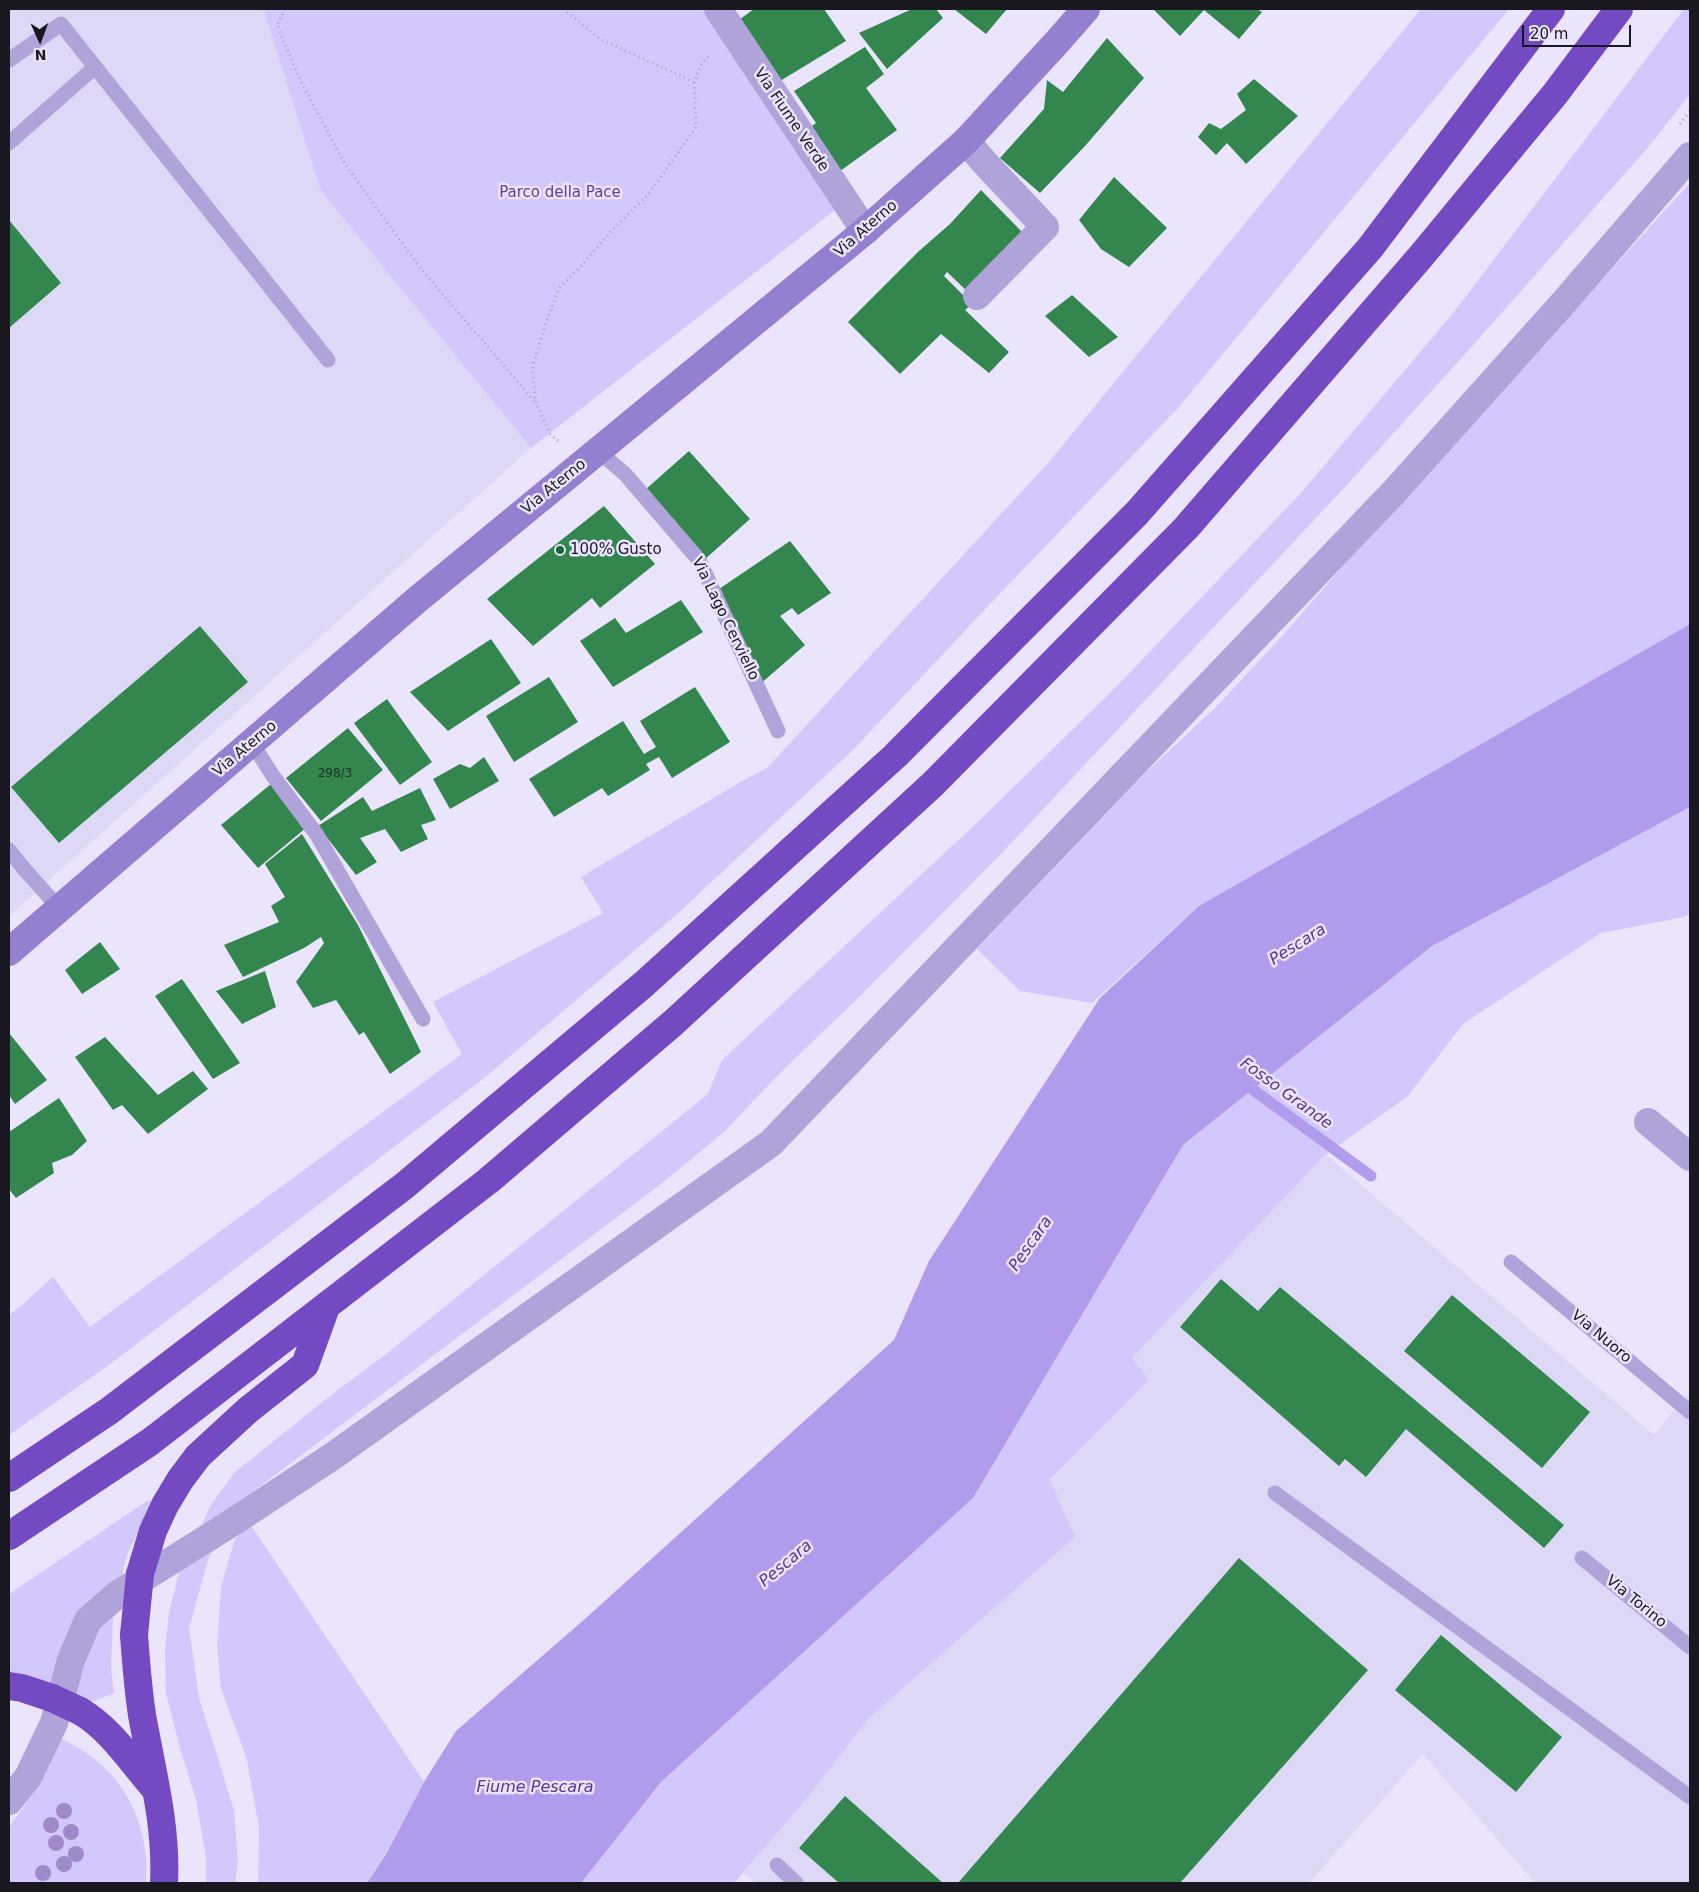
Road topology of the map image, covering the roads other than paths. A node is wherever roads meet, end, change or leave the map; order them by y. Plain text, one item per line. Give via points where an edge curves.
1 (718, 9) edge
2 (1086, 9) edge
3 (1551, 9) edge
4 (1619, 9) edge
5 (9, 60) edge
6 (95, 67) junction
7 (966, 141) junction
8 (9, 143) edge
9 (1690, 156) edge
10 (865, 231) junction
11 (977, 296) dead end
12 (328, 360) dead end
13 (590, 458) junction
14 (778, 731) dead end
15 (252, 743) junction
16 (9, 850) edge
17 (60, 909) junction
18 (9, 952) edge
19 (423, 1019) dead end
20 (1648, 1122) dead end
21 (1690, 1157) edge
22 (1511, 1262) dead end
23 (326, 1307) junction
24 (1690, 1412) edge
25 (9, 1478) edge
26 (1275, 1492) dead end
27 (9, 1536) edge
28 (1582, 1558) dead end
29 (1690, 1647) edge
30 (9, 1686) edge
31 (157, 1791) junction
32 (1690, 1797) edge
33 (9, 1801) edge
34 (777, 1866) dead end
35 (164, 1883) edge
36 (796, 1883) edge

1 - 10 street, Via Fiume Verde
2 - 7 street, Via Aterno
3 - 25 highway via 1370,248 1137,513 895,756 644,984 404,1186 109,1410
4 - 23 highway via 1555,94 1422,255 1186,528 947,770 673,1023 488,1181
5 - 6 lane via 60,24
6 - 8 lane
6 - 12 lane
7 - 10 street, Via Aterno
7 - 11 street via 1046,227
9 - 33 street via 1565,302 1394,492 771,1143 333,1456 118,1594 88,1620 71,1660 54,1723 28,1777
10 - 13 street, Via Aterno
13 - 14 lane, Via Lago Cerviello via 625,474 699,560
13 - 15 street, Via Aterno via 418,599
15 - 17 street, Via Aterno
15 - 19 lane via 317,835
16 - 17 lane
17 - 18 street, Via Aterno
20 - 21 street
22 - 24 lane, Via Nuoro
23 - 27 highway via 150,1442
23 - 31 highway, bridge via 305,1365 248,1410 198,1456 180,1480 153,1531 140,1574 134,1635 142,1714
26 - 32 lane
28 - 29 lane, Via Torino
30 - 31 highway, bridge via 52,1698 92,1718 120,1745
31 - 35 highway via 165,1858
34 - 36 lane

